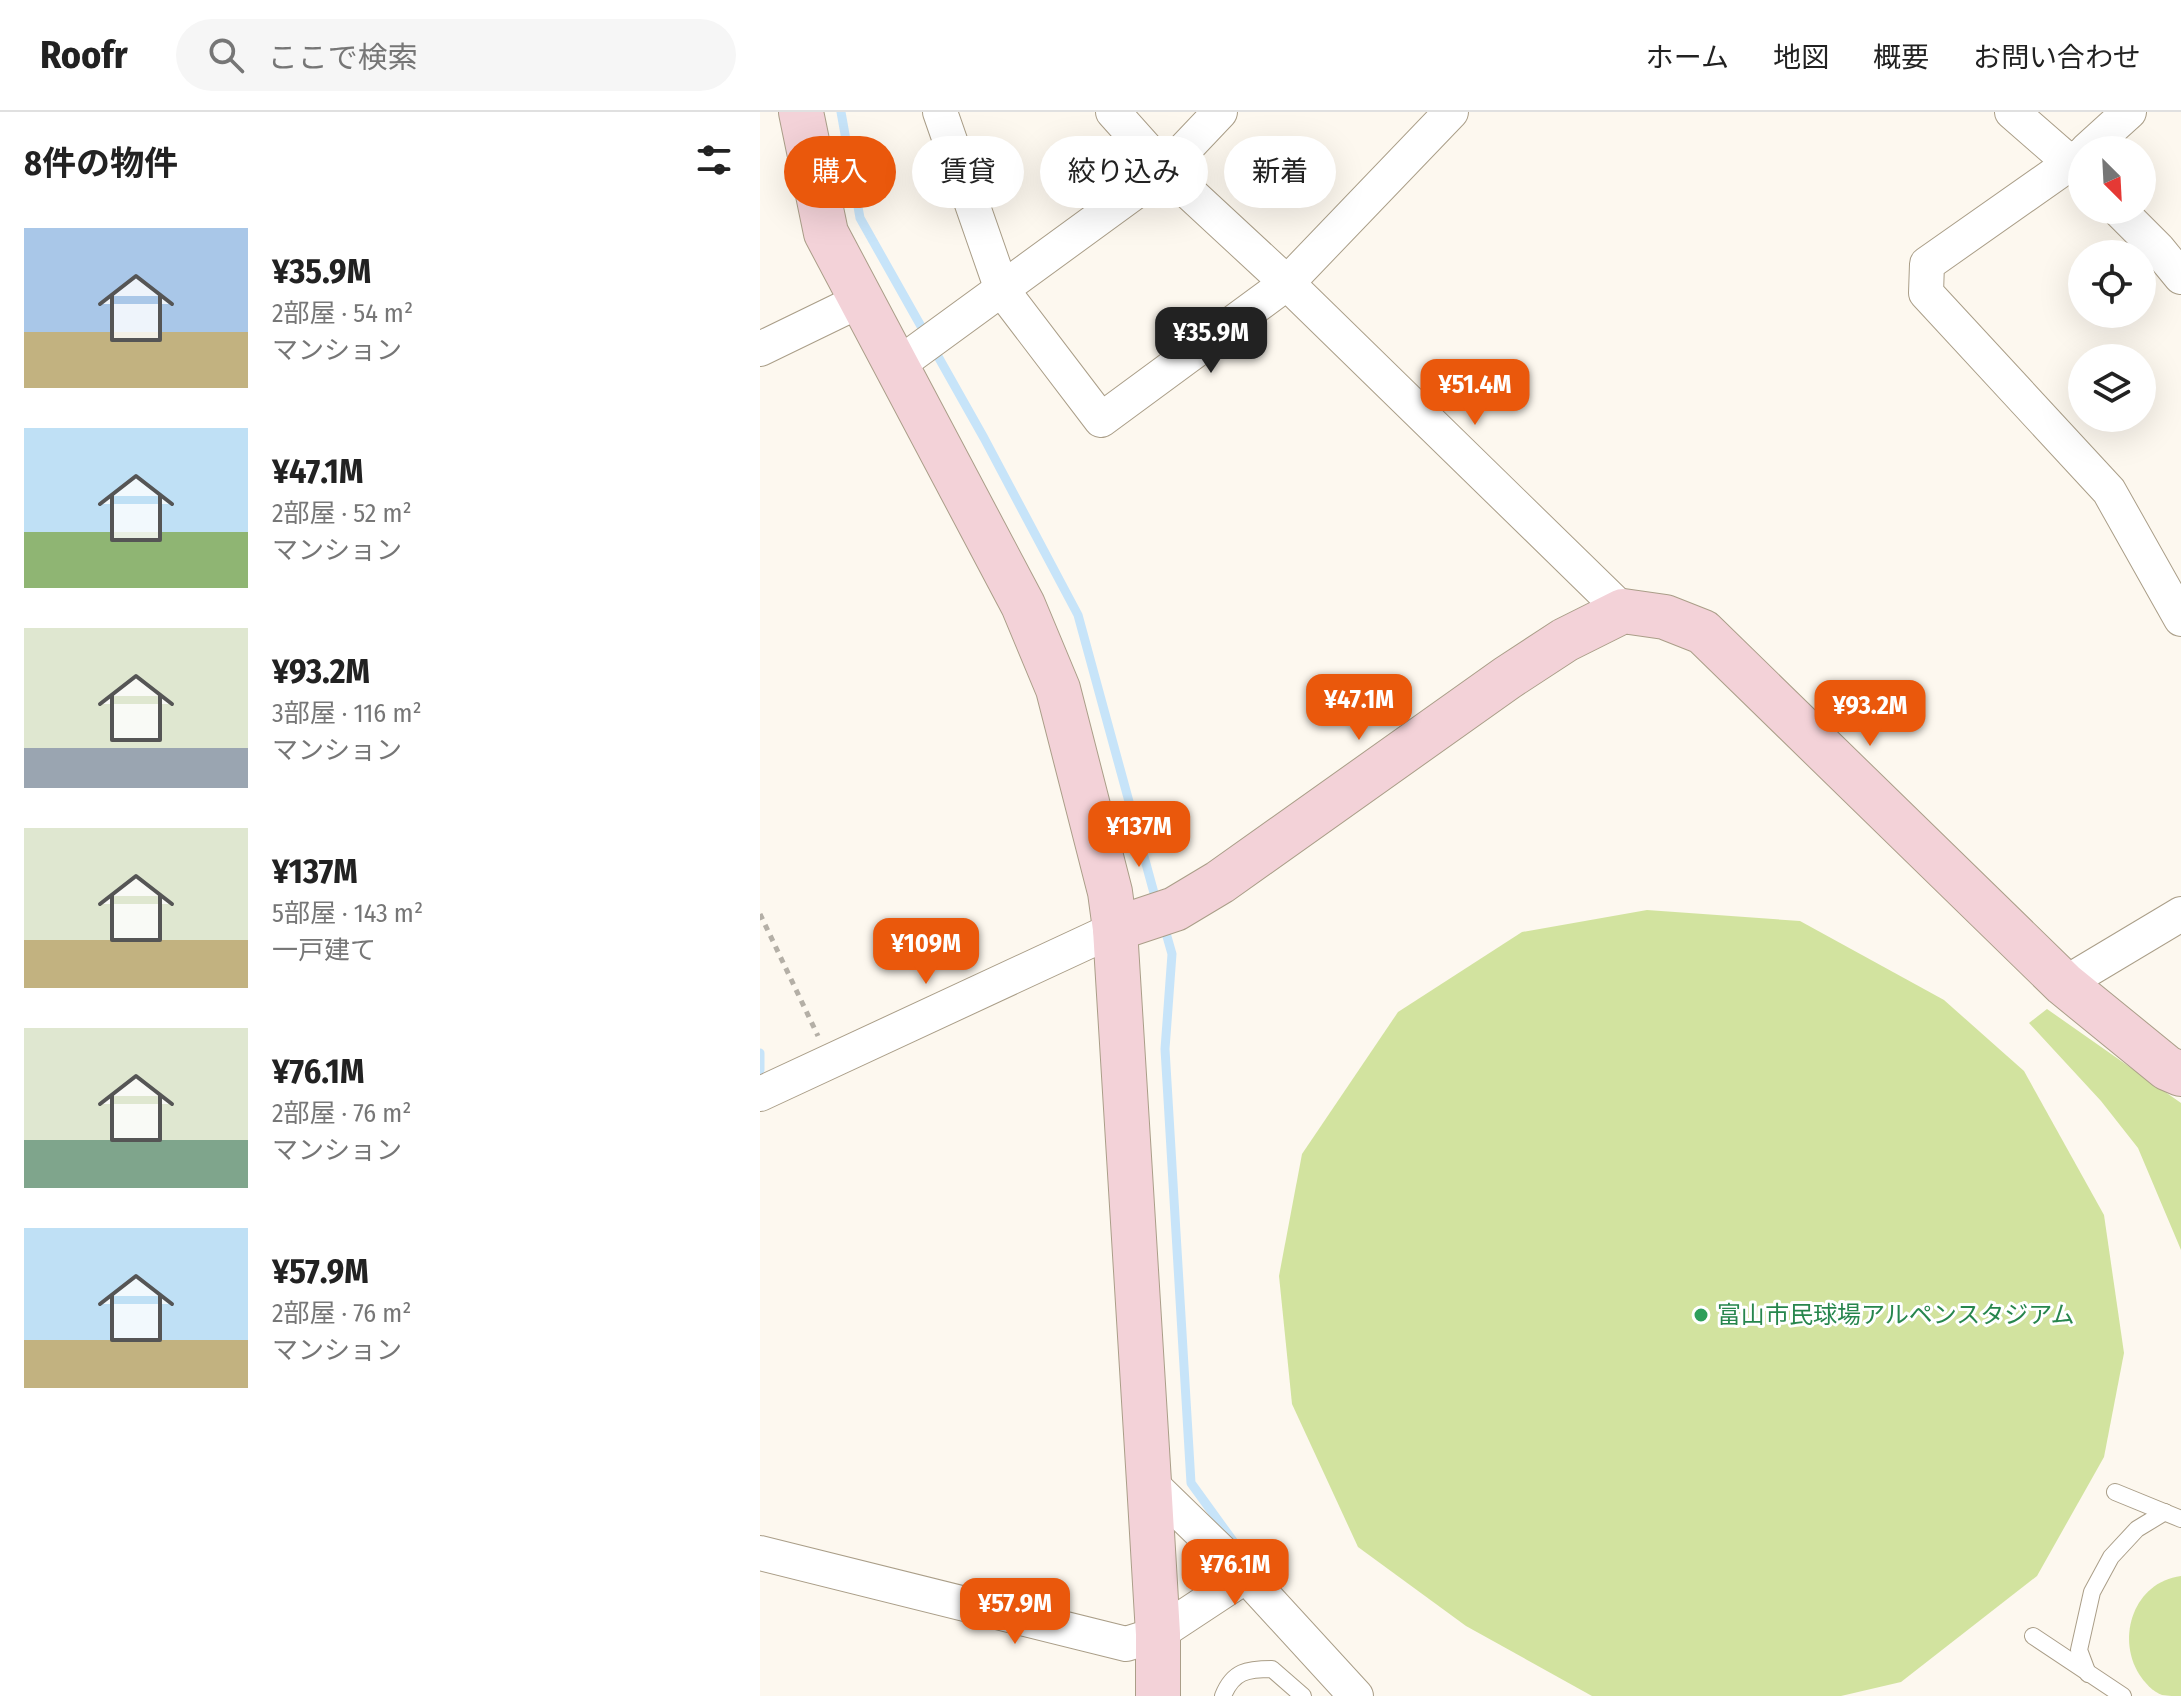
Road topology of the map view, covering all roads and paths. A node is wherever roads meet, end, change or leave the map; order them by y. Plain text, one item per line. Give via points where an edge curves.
1 (801, 112) edge
2 (940, 112) edge
3 (1113, 112) edge
4 (1220, 112) edge
5 (1451, 112) edge
6 (2012, 112) edge
7 (2129, 112) edge
8 (1135, 136) edge
9 (1197, 136) edge
10 (2105, 136) edge
11 (2068, 151) edge
12 (2068, 169) edge
13 (1113, 208) edge
14 (1206, 208) edge
15 (2133, 224) edge
16 (2181, 277) edge
17 (1287, 283) junction
18 (1002, 290) junction
19 (861, 300) junction
20 (760, 349) edge
21 (895, 367) junction
22 (1623, 611) junction
23 (2181, 619) edge
24 (760, 914) edge
25 (2181, 914) edge
26 (1115, 929) junction
27 (2064, 984) junction
28 (831, 1063) junction
29 (2181, 1074) edge
30 (760, 1094) edge
31 (1149, 1482) junction
32 (2115, 1492) dead end
33 (2165, 1512) junction
34 (2181, 1519) edge
35 (760, 1553) edge
36 (1246, 1576) junction
37 (1158, 1634) junction
38 (2033, 1636) dead end
39 (2088, 1674) junction
40 (1158, 1696) edge
41 (1223, 1696) edge
42 (1303, 1696) edge
43 (1356, 1696) edge
44 (2123, 1696) edge

1 - 19 street via 826,233
2 - 18 street
3 - 8 street
4 - 9 street
5 - 17 street
6 - 11 street
7 - 10 street
12 - 23 street via 1927,264 1926,293 2109,491
13 - 18 street
14 - 17 street
15 - 16 street
17 - 18 street via 1101,420
17 - 22 street
18 - 21 street
19 - 20 street
19 - 21 street
21 - 26 street via 1023,605 1058,689
22 - 26 street via 1507,678 1220,882 1175,909
22 - 27 street via 1665,617 1703,632
24 - 28 path
25 - 27 street
26 - 28 street
26 - 31 street
27 - 29 street
28 - 30 street
31 - 36 street
31 - 37 street
32 - 33 lane
33 - 34 lane
33 - 39 lane via 2137,1529 2111,1557 2092,1592 2079,1650
35 - 37 street via 1126,1644
36 - 37 street
36 - 43 street
37 - 40 street
38 - 39 lane
39 - 44 lane
41 - 42 lane via 1229,1681 1250,1669 1272,1669

